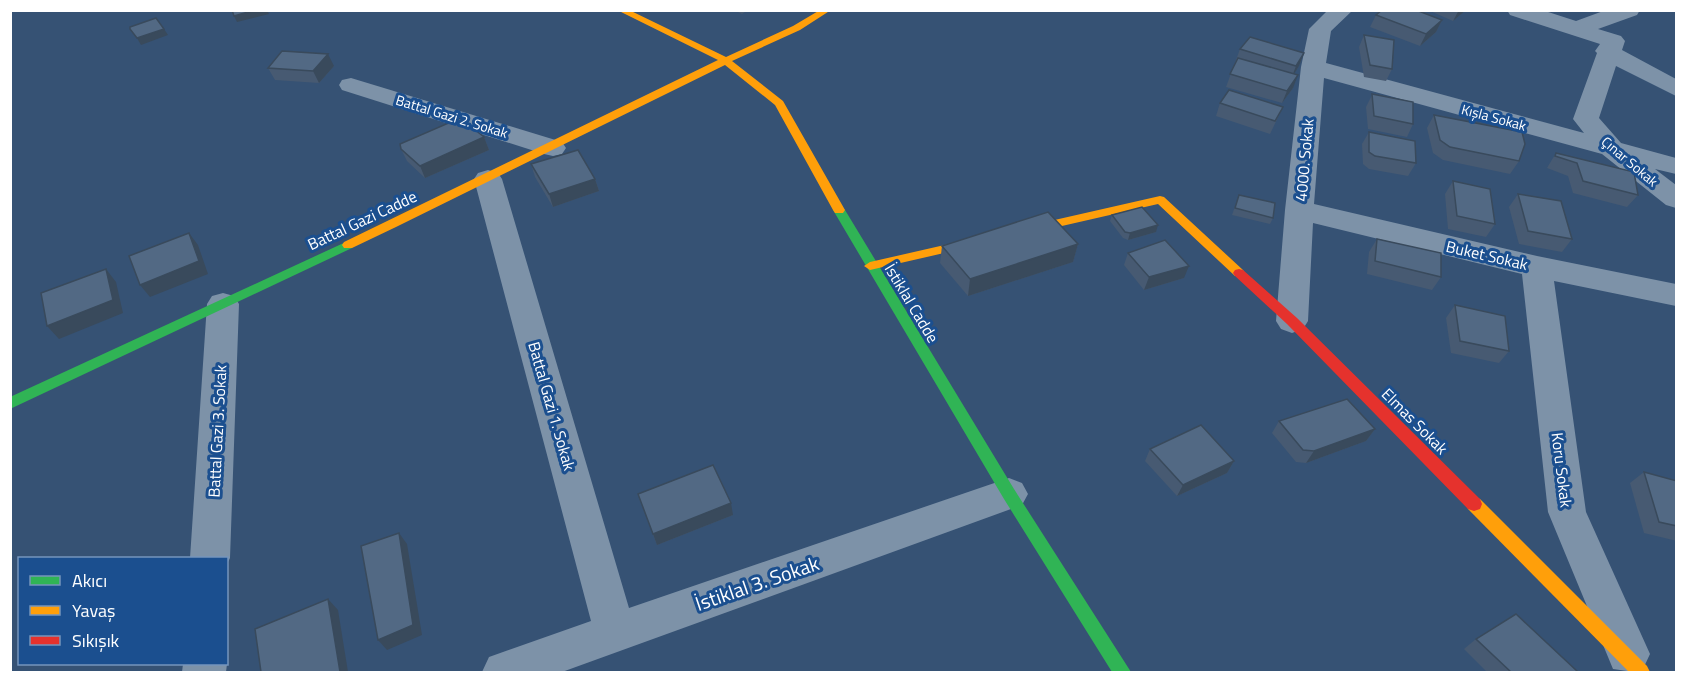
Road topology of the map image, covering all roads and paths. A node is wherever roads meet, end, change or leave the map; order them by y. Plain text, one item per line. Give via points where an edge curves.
1 (621, 10) edge
2 (827, 10) edge
3 (1342, 10) edge
4 (1518, 10) edge
5 (1629, 10) edge
6 (1576, 29) junction
7 (1607, 51) junction
8 (725, 60) junction
9 (1313, 67) junction
10 (351, 85) dead end
11 (1677, 89) edge
12 (553, 148) junction
13 (1612, 149) junction
14 (1677, 166) edge
15 (488, 179) junction
16 (1677, 199) edge
17 (1299, 210) junction
18 (870, 266) junction
19 (1537, 267) junction
20 (1677, 295) edge
21 (223, 304) junction
22 (1292, 321) junction
23 (10, 404) edge
24 (1009, 494) junction
25 (210, 557) edge
26 (615, 633) junction
27 (1636, 667) edge
28 (504, 672) edge
29 (1122, 672) edge

1 - 8 street, İstiklal Cadde
2 - 8 street, Battal Gazi Cadde via 807,24
3 - 9 street, 4000. Sokak via 1320,29
4 - 6 street
5 - 6 street
6 - 7 street via 1613,41
7 - 11 street
7 - 13 street, Çınar Sokak via 1586,119
8 - 12 street, Battal Gazi Cadde
8 - 18 street, İstiklal Cadde via 779,103
9 - 13 street, Kışla Sokak
9 - 17 street, 4000. Sokak
10 - 12 street, Battal Gazi 2. Sokak
12 - 15 street, Battal Gazi Cadde
13 - 14 street, Kışla Sokak
13 - 16 street, Çınar Sokak
15 - 21 street, Battal Gazi Cadde
15 - 26 street, Battal Gazi 1. Sokak
17 - 19 street, Buket Sokak
17 - 22 street, 4000. Sokak
18 - 22 street, Elmas Sokak via 1160,200
18 - 24 street, İstiklal Cadde
19 - 20 street, Buket Sokak
19 - 27 street, Koru Sokak via 1567,512
21 - 23 street, Battal Gazi Cadde
21 - 25 street, Battal Gazi 3. Sokak
22 - 27 street, Elmas Sokak
24 - 26 street, İstiklal 3. Sokak
24 - 29 street, İstiklal Cadde
26 - 28 street, İstiklal 3. Sokak

